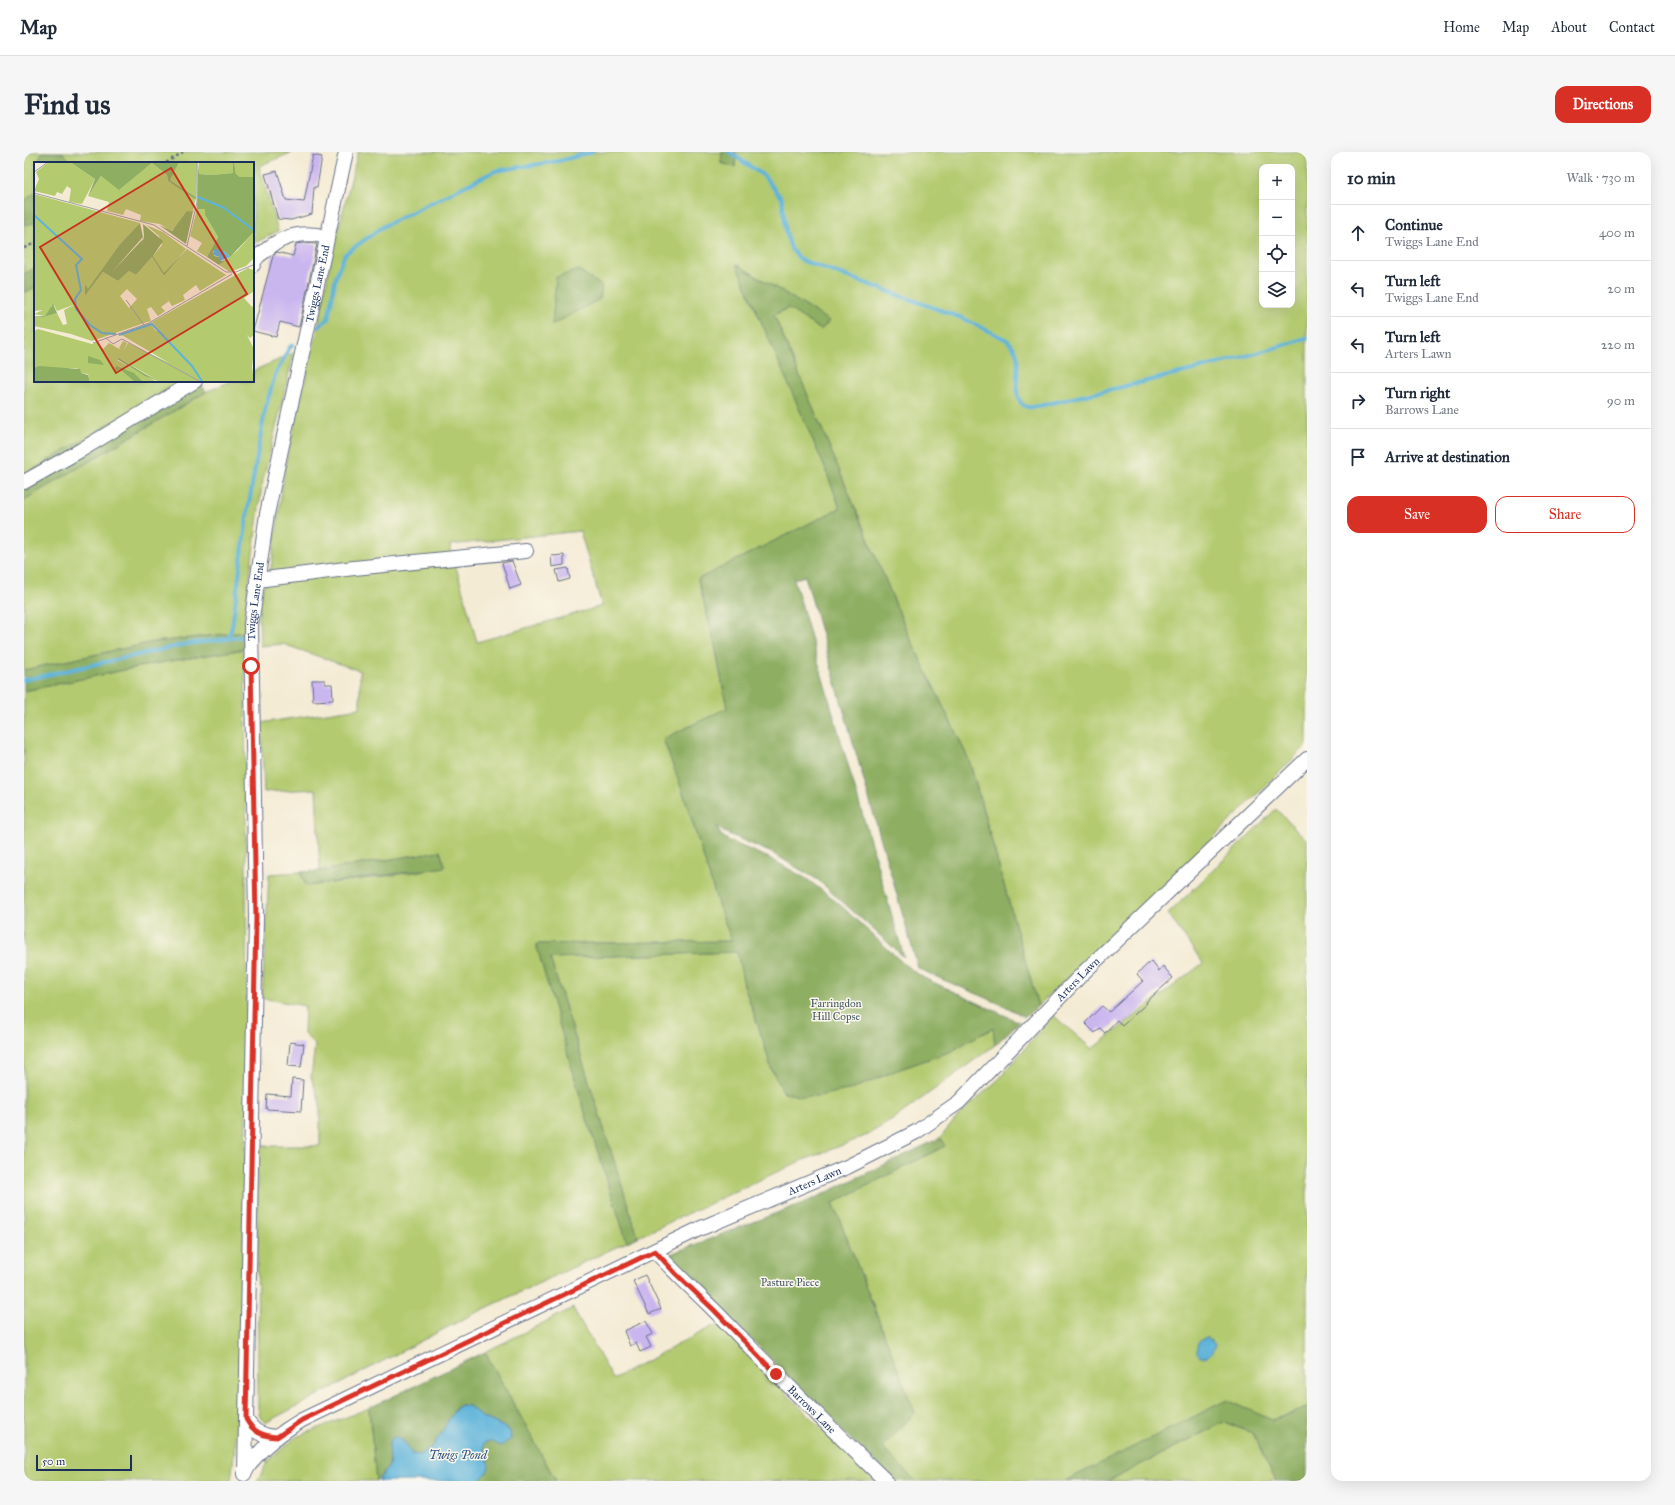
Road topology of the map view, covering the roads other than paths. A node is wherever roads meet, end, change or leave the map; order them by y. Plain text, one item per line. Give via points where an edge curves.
1 (346, 152) edge
2 (327, 237) junction
3 (254, 262) edge
4 (193, 382) edge
5 (24, 482) edge
6 (526, 551) dead end
7 (257, 580) junction
8 (1307, 759) edge
9 (655, 1251) junction
10 (246, 1419) junction
11 (277, 1437) junction
12 (243, 1477) edge
13 (886, 1481) edge

1 - 2 street, Twiggs Lane End
2 - 3 street via 306,234 291,236 275,242
2 - 7 street, Twiggs Lane End via 267,514
4 - 5 street
6 - 7 street
7 - 10 street, Twiggs Lane End via 251,625 256,917
8 - 9 street, Arters Lawn via 1083,973 959,1102 916,1132 849,1166 699,1229
9 - 11 street, Arters Lawn via 302,1420
9 - 13 street, Barrows Lane
10 - 11 street via 250,1428 256,1432
10 - 12 street, Twiggs Lane End
11 - 12 street, Arters Lawn via 262,1450

